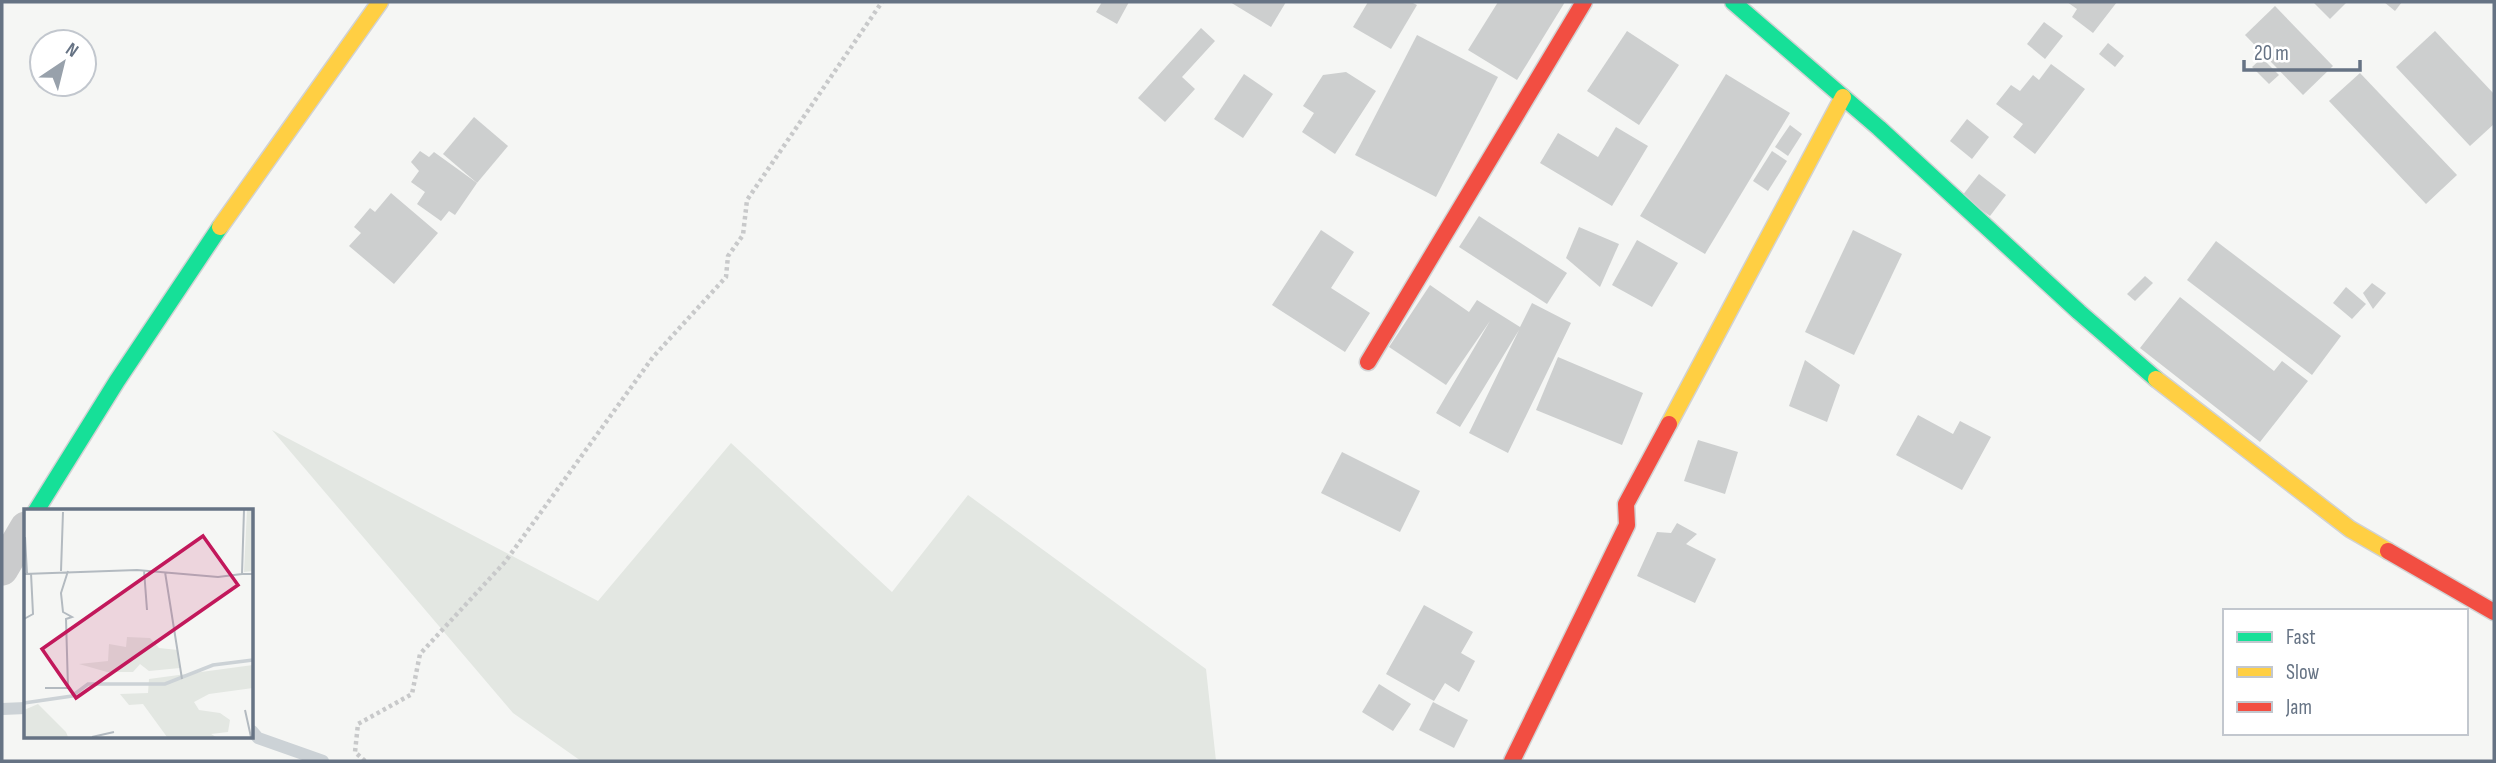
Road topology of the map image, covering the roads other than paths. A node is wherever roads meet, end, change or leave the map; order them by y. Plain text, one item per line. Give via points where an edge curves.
1 (380, 2) edge
2 (1584, 2) edge
3 (1733, 2) edge
4 (1843, 97) junction
5 (1368, 362) dead end
6 (37, 509) edge
7 (24, 531) edge
8 (2, 569) edge
9 (2494, 612) edge
10 (1512, 761) edge

1 - 6 street via 271,154 82,434
2 - 5 street
3 - 4 street
4 - 9 street via 2169,390 2350,529
4 - 10 street via 1626,504 1628,525
7 - 8 street

